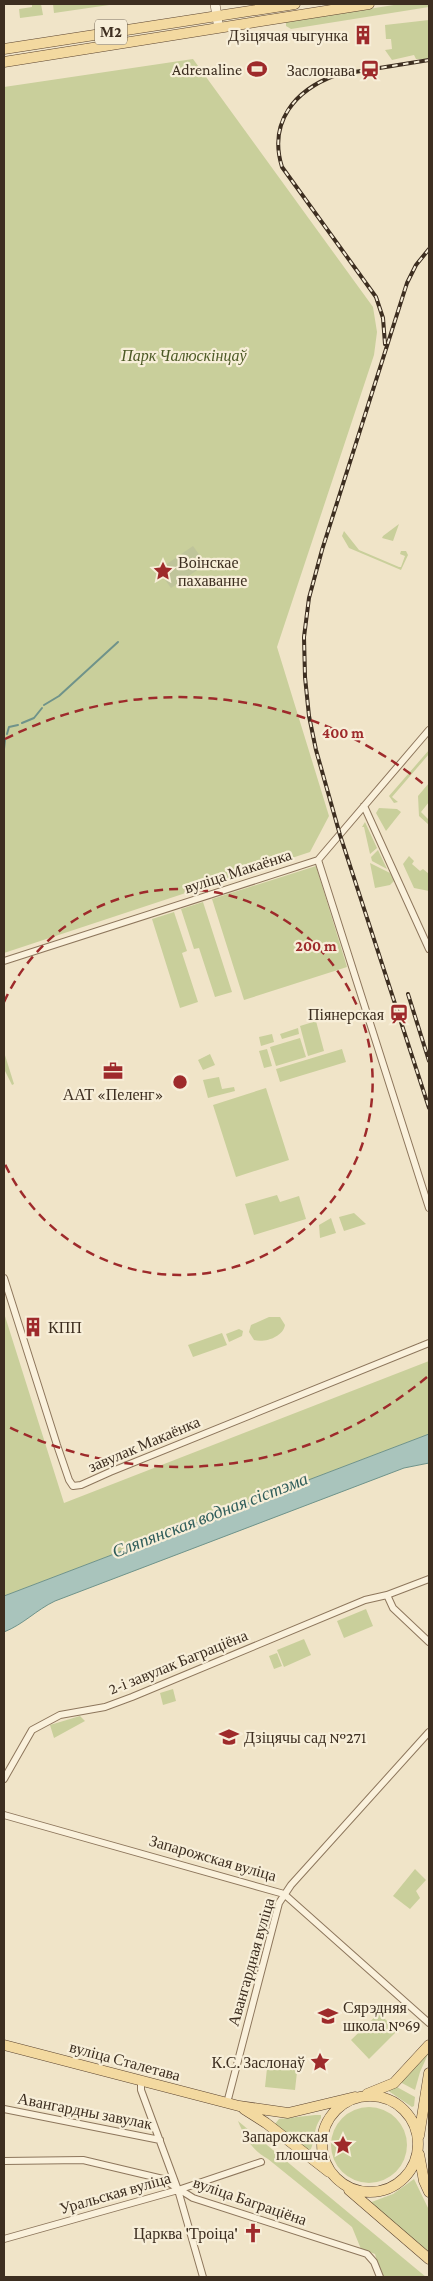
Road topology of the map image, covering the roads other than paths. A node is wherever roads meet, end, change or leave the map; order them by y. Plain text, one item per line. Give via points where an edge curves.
1 (215, 4) edge
2 (295, 4) edge
3 (369, 4) edge
4 (217, 16) junction
5 (219, 28) junction
6 (4, 49) edge
7 (4, 62) edge
8 (429, 730) edge
9 (364, 806) junction
10 (318, 860) junction
11 (429, 949) edge
12 (4, 961) edge
13 (429, 1208) edge
14 (4, 1278) edge
15 (429, 1343) edge
16 (429, 1579) edge
17 (387, 1595) junction
18 (429, 1642) edge
19 (429, 1732) edge
20 (4, 1779) edge
21 (4, 1815) edge
22 (284, 1894) junction
23 (429, 2023) edge
24 (4, 2044) edge
25 (429, 2045) edge
26 (429, 2073) edge
27 (141, 2081) junction
28 (358, 2097) junction
29 (227, 2103) junction
30 (239, 2106) junction
31 (4, 2109) edge
32 (160, 2140) junction
33 (418, 2147) junction
34 (4, 2161) edge
35 (261, 2162) dead end
36 (338, 2181) junction
37 (178, 2190) junction
38 (429, 2192) edge
39 (4, 2239) edge
40 (429, 2259) edge
41 (202, 2277) edge
42 (380, 2277) edge

1 - 4 street
2 - 4 main road, М2
3 - 5 main road, М2
4 - 5 street
4 - 6 main road, М2
5 - 7 main road, М2
8 - 9 street
9 - 10 street
9 - 11 street
10 - 12 street, вуліца Макаёнка
10 - 13 street
14 - 15 street, завулак Макаёнка via 73,1486
16 - 17 street, 2-і завулак Баграціёна
17 - 18 street via 392,1608
17 - 20 street, 2-і завулак Баграціёна via 365,1600 105,1707 60,1715 32,1730
19 - 22 street, Авангардная вуліца
21 - 22 street, Запарожская вуліца
22 - 23 street, Запарожская вуліца
22 - 29 street, Авангардная вуліца via 278,1903
24 - 27 main road, вуліца Сталетава
25 - 28 main road via 394,2083
26 - 33 main road
27 - 29 main road, вуліца Сталетава
27 - 32 street via 141,2090
28 - 30 main road via 288,2113
28 - 33 main road via 382,2097 401,2107 414,2124
28 - 36 main road via 335,2110 324,2132 323,2156
29 - 30 main road, вуліца Сталетава
30 - 36 main road via 266,2123
31 - 32 street, Авангардны завулак
32 - 37 street
33 - 36 main road via 412,2168 390,2187 361,2191
33 - 38 main road
34 - 37 street, вуліца Баграціёна via 83,2160 163,2179
35 - 37 street, Уральская вуліца
36 - 40 main road
37 - 39 street, Уральская вуліца
37 - 41 street
37 - 42 street, вуліца Баграціёна via 192,2198 360,2252 370,2257

